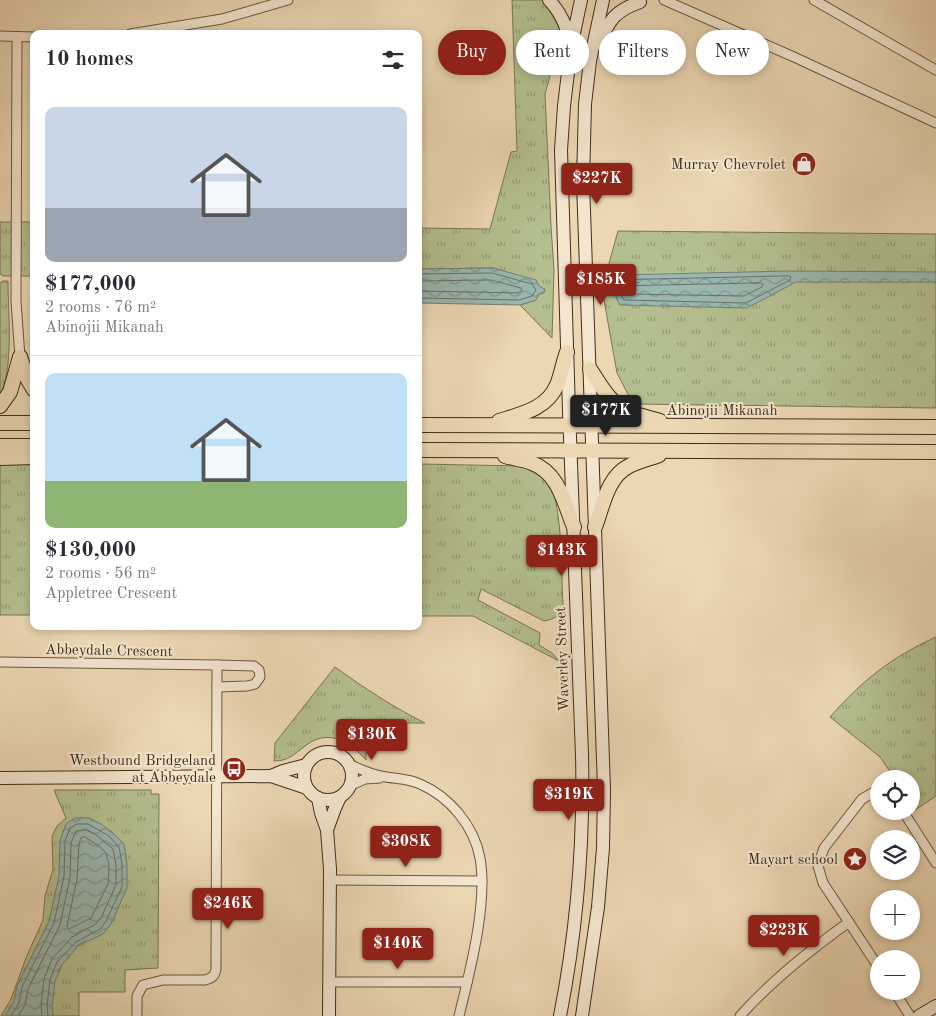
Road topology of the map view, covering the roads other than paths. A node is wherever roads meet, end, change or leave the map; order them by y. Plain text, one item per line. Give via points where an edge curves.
1 (288, 0) edge
2 (549, 0) edge
3 (581, 0) edge
4 (602, 0) edge
5 (622, 0) edge
6 (664, 0) edge
7 (670, 0) edge
8 (814, 0) edge
9 (643, 1) edge
10 (155, 30) edge
11 (567, 30) edge
12 (575, 30) edge
13 (0, 36) edge
14 (17, 37) junction
15 (30, 38) edge
16 (590, 61) junction
17 (936, 70) edge
18 (568, 75) edge
19 (936, 123) edge
20 (568, 352) junction
21 (20, 357) junction
22 (590, 369) junction
23 (30, 383) edge
24 (0, 406) edge
25 (0, 423) edge
26 (30, 423) edge
27 (422, 425) edge
28 (484, 425) junction
29 (570, 425) junction
30 (592, 425) junction
31 (673, 426) junction
32 (936, 427) edge
33 (0, 446) edge
34 (30, 446) edge
35 (422, 450) edge
36 (482, 450) junction
37 (571, 450) junction
38 (593, 451) junction
39 (672, 451) junction
40 (936, 452) edge
41 (30, 457) edge
42 (0, 458) edge
43 (574, 527) junction
44 (596, 527) junction
45 (0, 662) edge
46 (217, 666) junction
47 (217, 687) junction
48 (306, 765) junction
49 (350, 765) junction
50 (271, 776) junction
51 (217, 777) junction
52 (385, 777) junction
53 (0, 778) edge
54 (351, 785) junction
55 (307, 788) junction
56 (870, 794) edge
57 (340, 797) junction
58 (318, 798) junction
59 (909, 820) edge
60 (327, 830) junction
61 (936, 863) edge
62 (329, 880) junction
63 (482, 880) junction
64 (849, 922) junction
65 (870, 954) edge
66 (329, 982) junction
67 (467, 982) junction
68 (900, 1000) edge
69 (936, 1006) edge
70 (136, 1016) edge
71 (329, 1016) edge
72 (459, 1016) edge
73 (560, 1016) edge
74 (582, 1016) edge
75 (740, 1016) edge
76 (910, 1016) edge
77 (918, 1016) edge

1 - 10 street via 222,19
2 - 11 main road via 559,10
3 - 12 main road, Waverley Street
4 - 16 main road
5 - 9 street
6 - 7 street
7 - 19 street
8 - 17 street
9 - 16 main road via 624,8 614,16
13 - 14 street
14 - 15 street
14 - 21 street via 16,301
16 - 22 main road via 583,166
18 - 20 main road, Waverley Street via 561,150
20 - 28 main road via 549,399 528,412
20 - 29 main road, Waverley Street
21 - 23 main road
21 - 24 main road via 10,392
22 - 30 main road
22 - 31 main road via 620,407
25 - 26 main road
27 - 28 main road, Abinojii Mikanah
28 - 29 main road, Abinojii Mikanah
29 - 30 main road, Abinojii Mikanah
29 - 37 main road, Waverley Street
30 - 31 main road, Abinojii Mikanah
30 - 38 main road
31 - 32 main road, Abinojii Mikanah
33 - 34 main road
35 - 36 main road
36 - 37 main road
36 - 43 main road via 530,462 548,473 558,485
37 - 38 main road
37 - 43 main road, Waverley Street
38 - 39 main road
38 - 44 main road
39 - 40 main road
39 - 44 main road via 628,466 618,474 609,488
41 - 42 main road
43 - 73 main road, Waverley Street via 583,810 577,907
44 - 74 main road via 604,822 598,907
45 - 46 street, Abbeydale Crescent
46 - 47 street
46 - 47 street, Abbeydale Crescent via 254,666 260,676 255,684
47 - 51 street
48 - 49 main road via 315,755 328,751 341,755
48 - 50 main road
48 - 55 main road
49 - 52 street
49 - 54 main road
50 - 51 main road
50 - 55 main road
51 - 53 main road
51 - 70 street via 215,974 205,980 163,980 143,985 137,996
52 - 54 street via 365,779
52 - 63 street via 420,784 458,813 475,840
54 - 57 main road
55 - 58 main road
56 - 64 street via 862,799 819,858 823,883
57 - 58 main road
57 - 60 main road
58 - 60 main road
59 - 61 street
60 - 62 main road
62 - 63 street
62 - 66 main road
63 - 67 street
64 - 65 street
64 - 75 street via 788,968
66 - 67 street
66 - 71 main road
67 - 72 street
68 - 76 street
69 - 77 main road

